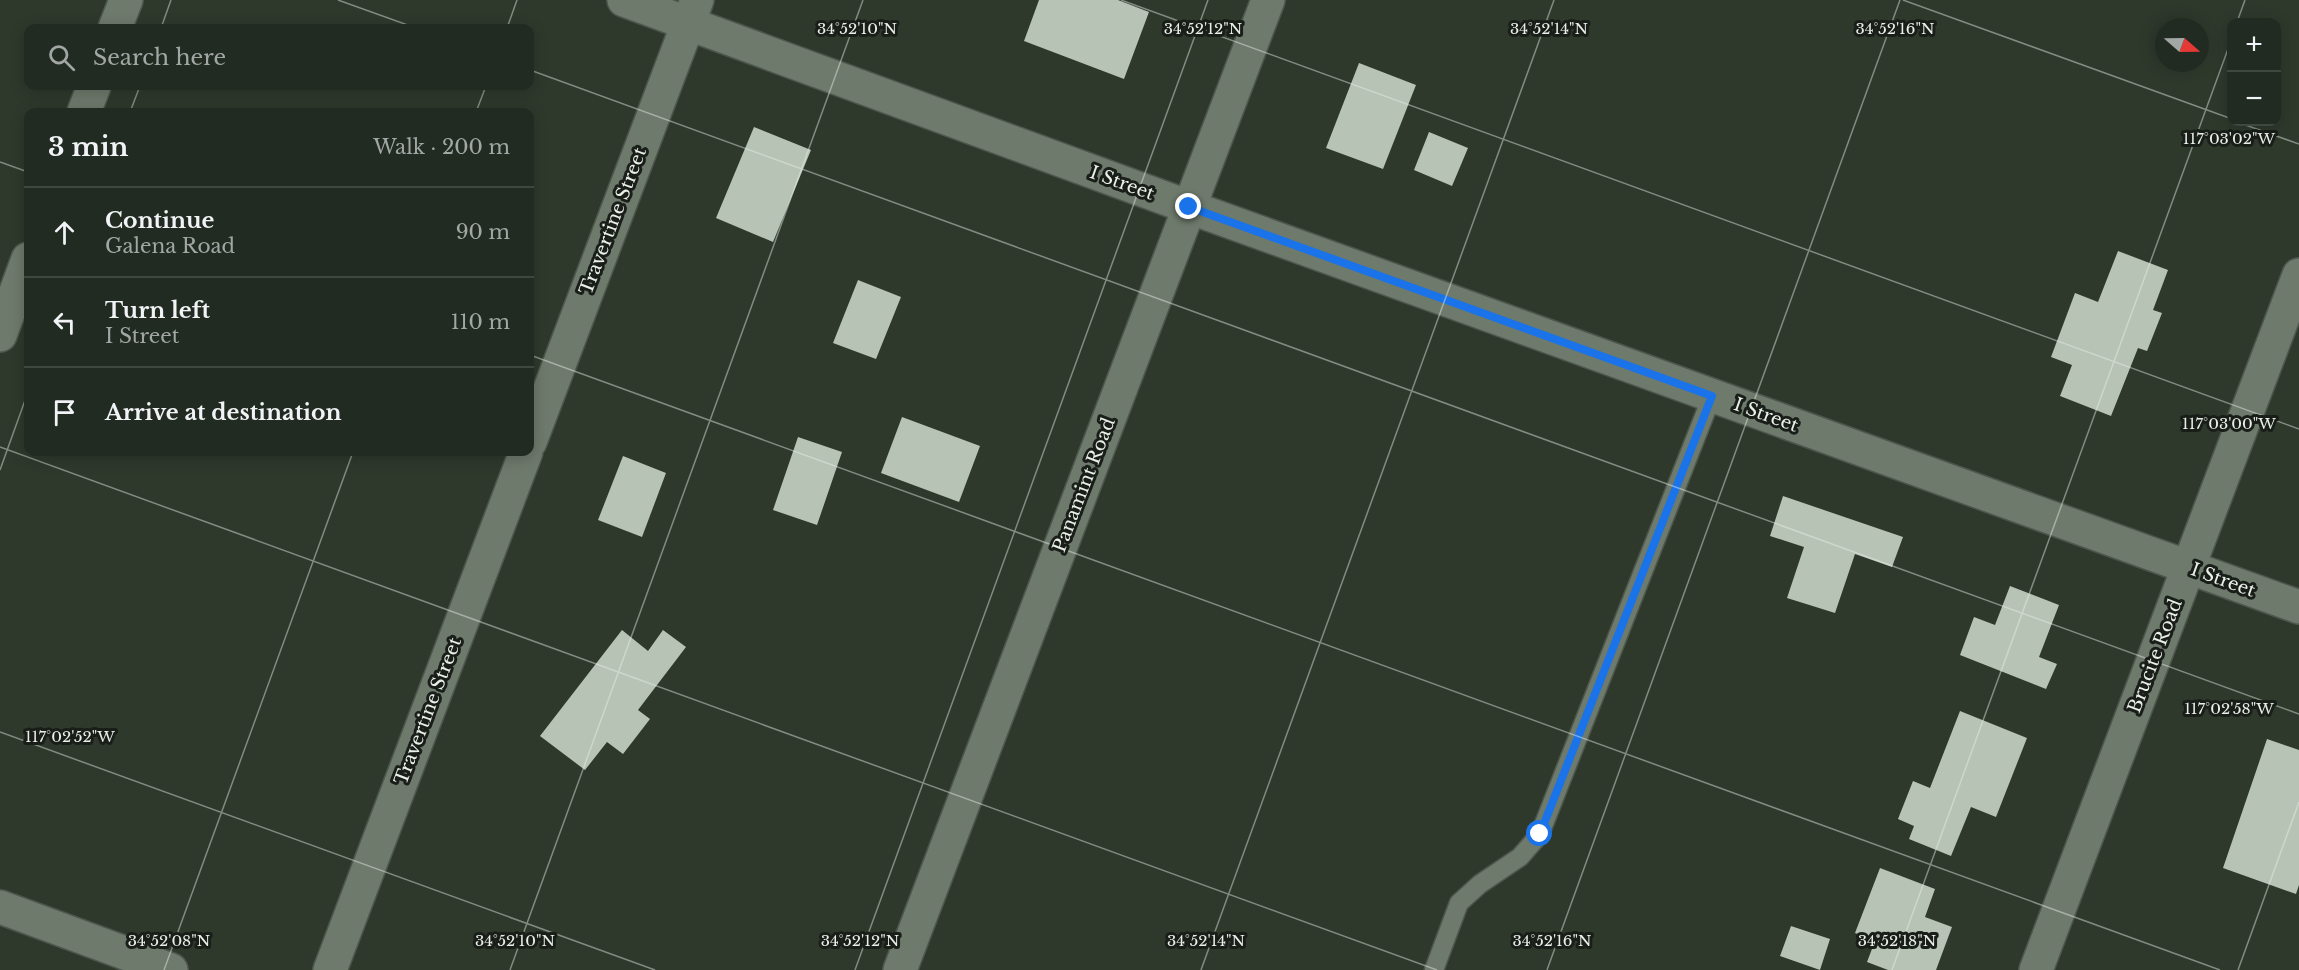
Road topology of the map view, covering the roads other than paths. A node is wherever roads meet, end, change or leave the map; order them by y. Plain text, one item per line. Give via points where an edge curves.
1 (126, 0) edge
2 (624, 0) edge
3 (1268, 0) edge
4 (693, 12) edge
5 (117, 24) edge
6 (92, 90) edge
7 (86, 108) edge
8 (1189, 207) junction
9 (24, 270) edge
10 (2299, 274) edge
11 (0, 335) edge
12 (1712, 396) junction
13 (534, 431) edge
14 (524, 456) edge
15 (2188, 568) junction
16 (2299, 607) edge
17 (0, 907) edge
18 (171, 970) edge
19 (330, 970) edge
20 (900, 970) edge
21 (1434, 970) edge
22 (2036, 970) edge

1 - 5 street
2 - 4 street, I Street
3 - 8 street, Panamint Road
4 - 8 street, I Street
4 - 13 street, Travertine Street
6 - 7 street
8 - 12 street, I Street
8 - 20 street, Panamint Road
9 - 11 street
10 - 15 street, Brucite Road
12 - 15 street, I Street
12 - 21 lane via 1540,834 1520,857 1479,884 1459,903
14 - 19 street, Travertine Street
15 - 16 street, I Street
15 - 22 street, Brucite Road
17 - 18 street

